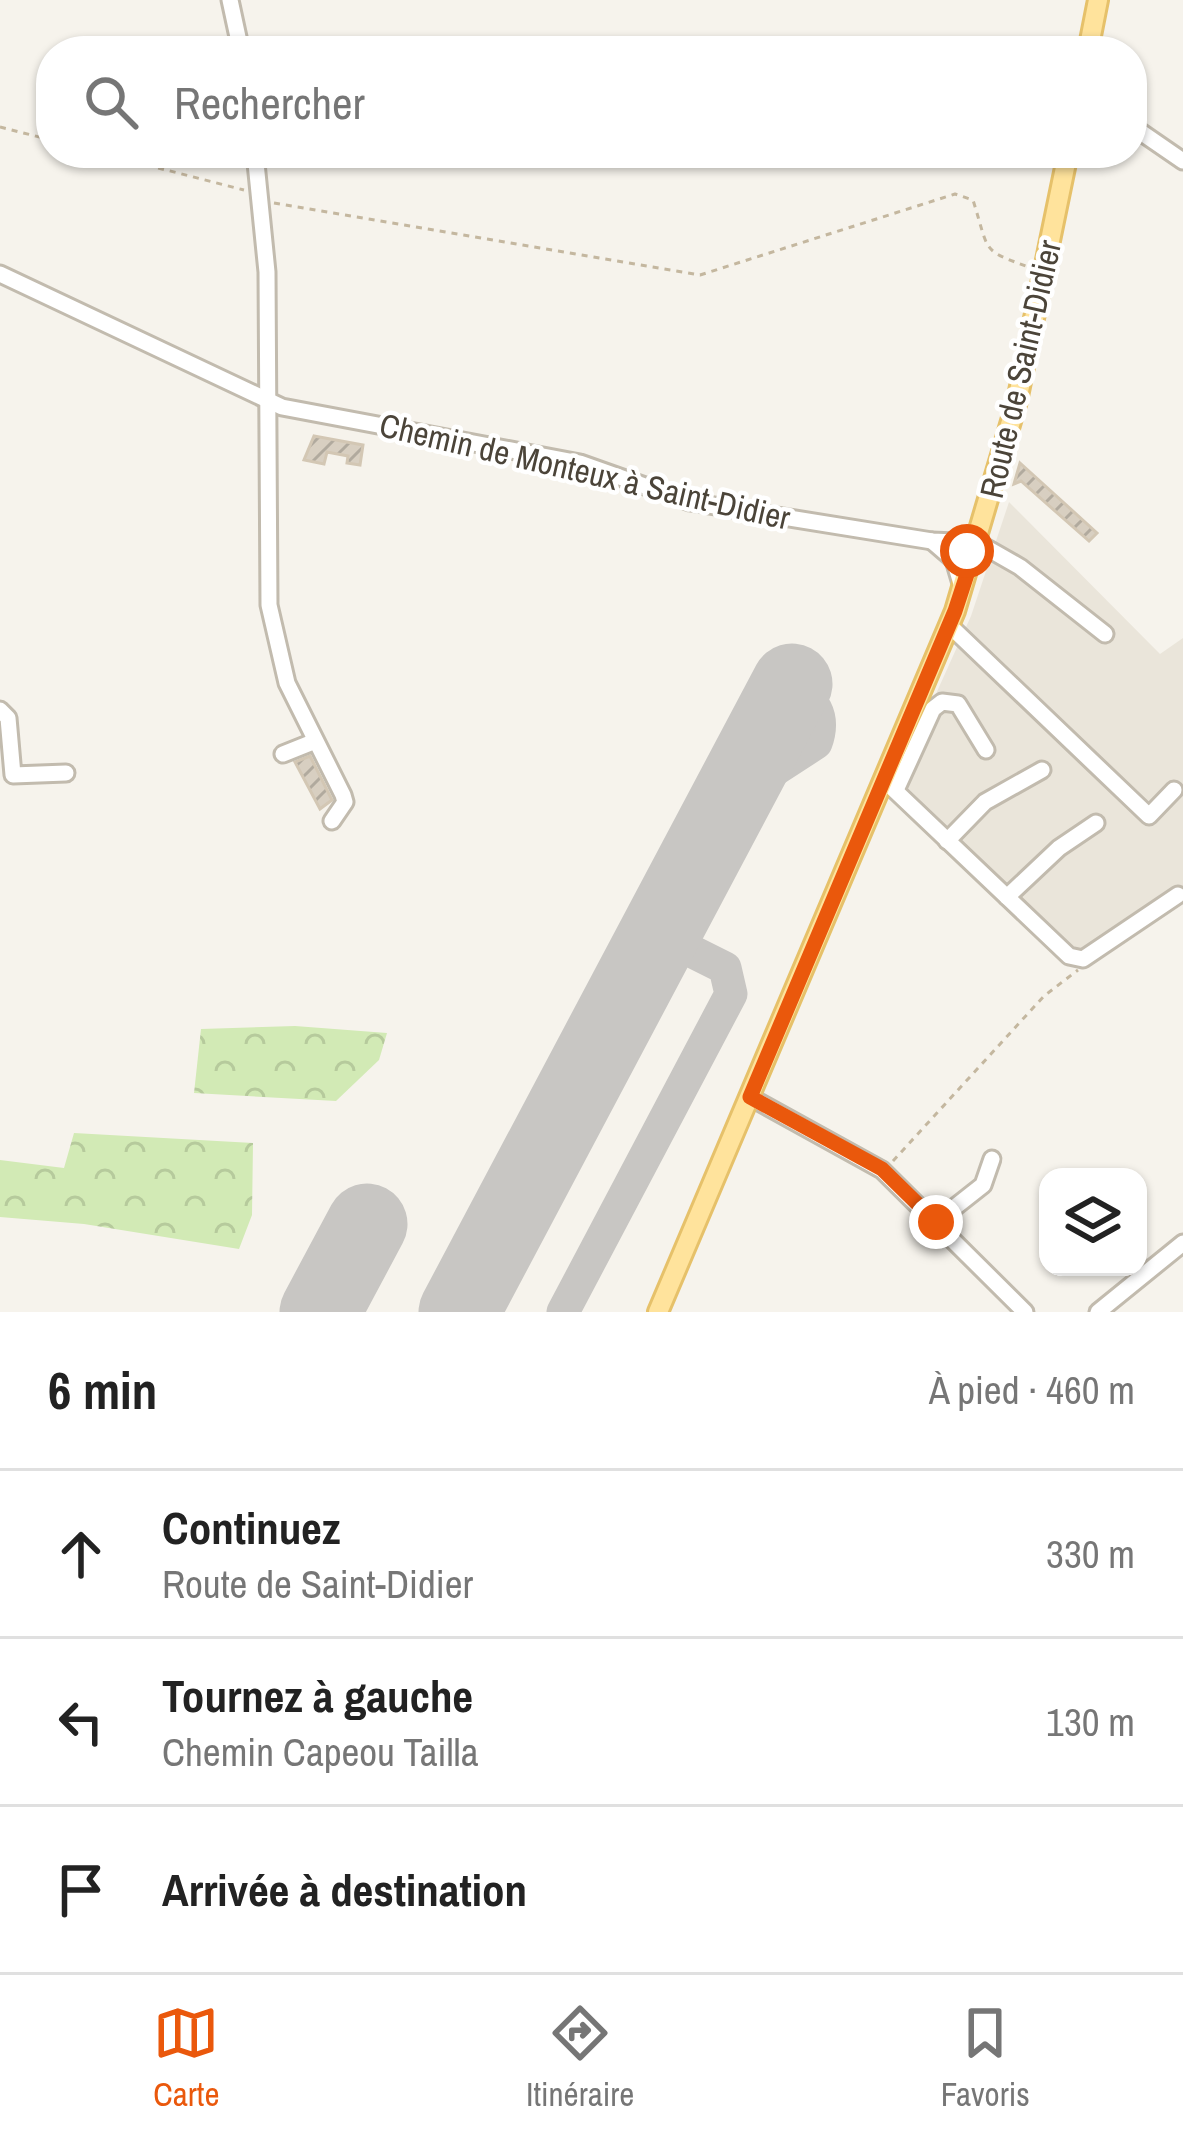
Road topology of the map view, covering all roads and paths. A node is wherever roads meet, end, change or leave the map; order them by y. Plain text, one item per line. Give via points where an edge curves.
1 (230, 0) edge
2 (1098, 0) edge
3 (238, 36) edge
4 (1091, 36) edge
5 (0, 127) edge
6 (36, 136) edge
7 (1147, 136) edge
8 (1183, 161) edge
9 (159, 168) edge
10 (257, 168) edge
11 (1065, 168) edge
12 (261, 200) junction
13 (1044, 273) junction
14 (0, 274) edge
15 (269, 398) junction
16 (938, 544) junction
17 (976, 548) junction
18 (963, 588) junction
19 (949, 625) junction
20 (1106, 634) dead end
21 (0, 710) edge
22 (313, 742) junction
23 (986, 750) dead end
24 (283, 754) dead end
25 (1042, 770) dead end
26 (66, 773) dead end
27 (891, 786) junction
28 (1174, 790) dead end
29 (332, 821) dead end
30 (1096, 824) dead end
31 (947, 842) junction
32 (1178, 895) dead end
33 (1007, 897) junction
34 (1092, 963) dead end
35 (750, 1097) junction
36 (992, 1159) dead end
37 (882, 1169) junction
38 (936, 1222) junction
39 (1183, 1243) edge
40 (658, 1312) edge
41 (1025, 1312) edge
42 (1098, 1312) edge

1 - 3 street
2 - 4 main road
5 - 6 path
7 - 8 street
9 - 12 path
10 - 12 street
11 - 13 main road, Route de Saint-Didier
12 - 13 path via 700,274 955,194 973,200 999,260
12 - 15 street
13 - 17 main road, Route de Saint-Didier
14 - 15 street, Chemin de Monteux à Saint-Didier
15 - 16 street, Chemin de Monteux à Saint-Didier via 282,407 580,463 689,502
15 - 22 street via 269,605 287,683
16 - 17 street, Chemin de Monteux à Saint-Didier
16 - 18 street
17 - 18 main road, Route de Saint-Didier
17 - 20 street via 1020,567
18 - 19 main road, Route de Saint-Didier
19 - 27 main road, Route de Saint-Didier
19 - 28 street via 1149,816
21 - 26 street via 8,718 13,775
22 - 24 street
22 - 29 street via 343,795
23 - 27 street via 958,704 942,702
25 - 31 street via 985,802
27 - 31 street
27 - 35 main road, Route de Saint-Didier
30 - 33 street
31 - 33 street
32 - 33 street via 1083,959 1069,956
34 - 37 path via 1044,997
35 - 37 street
35 - 40 main road, Route de Saint-Didier
36 - 38 street via 982,1185
37 - 38 street
38 - 41 street
39 - 42 street

